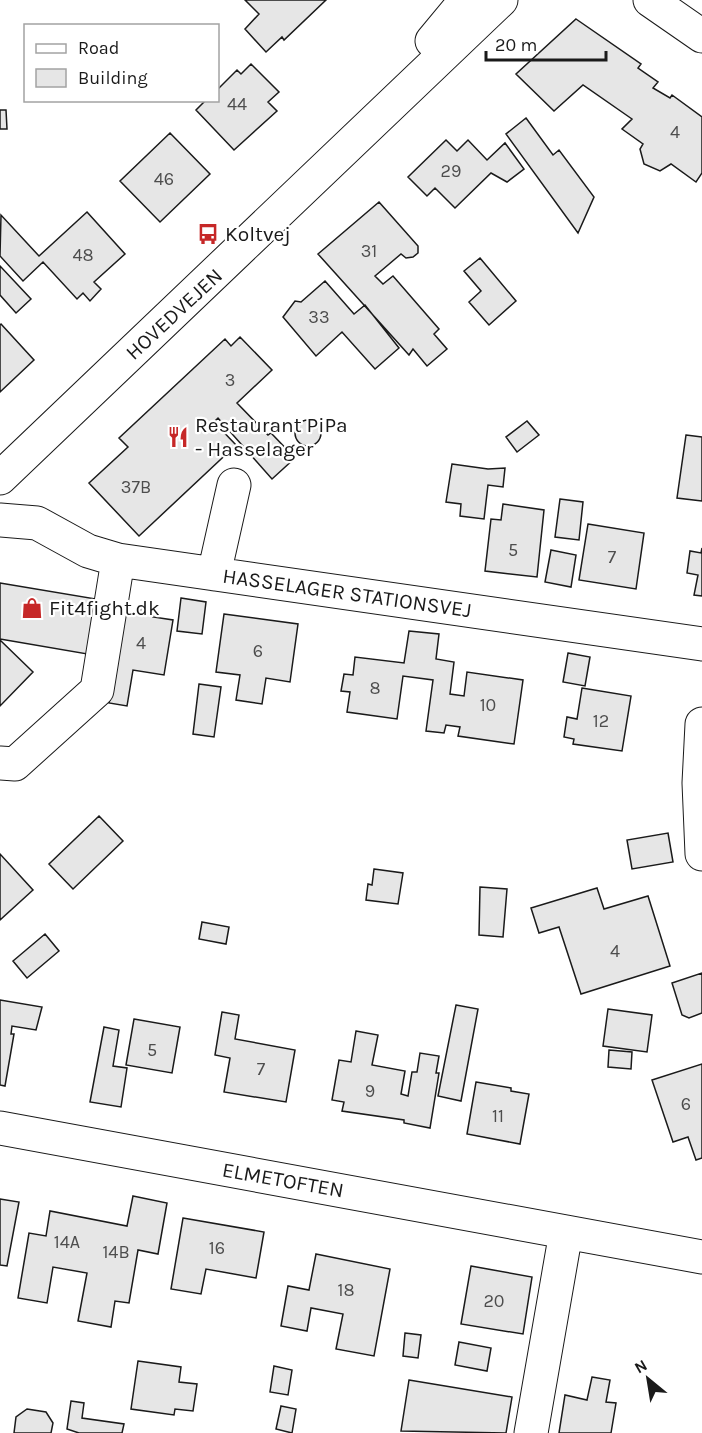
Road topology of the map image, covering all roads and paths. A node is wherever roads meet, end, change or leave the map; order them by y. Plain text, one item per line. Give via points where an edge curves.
1 (466, 0) edge
2 (501, 0) edge
3 (650, 0) edge
4 (702, 36) edge
5 (346, 147) junction
6 (0, 478) edge
7 (234, 485) dead end
8 (0, 520) edge
9 (118, 560) junction
10 (214, 574) junction
11 (702, 644) edge
12 (702, 724) edge
13 (0, 763) edge
14 (702, 854) edge
15 (0, 1128) edge
16 (566, 1232) junction
17 (702, 1257) edge
18 (531, 1433) edge

1 - 5 street, HOVEDVEJEN
2 - 5 street, HOVEDVEJEN
3 - 4 street
5 - 6 street, HOVEDVEJEN via 296,199
7 - 10 street
8 - 9 street, HASSELAGER STATIONSVEJ via 37,523 88,551
9 - 10 street, HASSELAGER STATIONSVEJ
9 - 13 street via 97,690 15,764
10 - 11 street, HASSELAGER STATIONSVEJ
12 - 14 street
15 - 16 street, ELMETOFTEN
16 - 17 street, ELMETOFTEN
16 - 18 street

